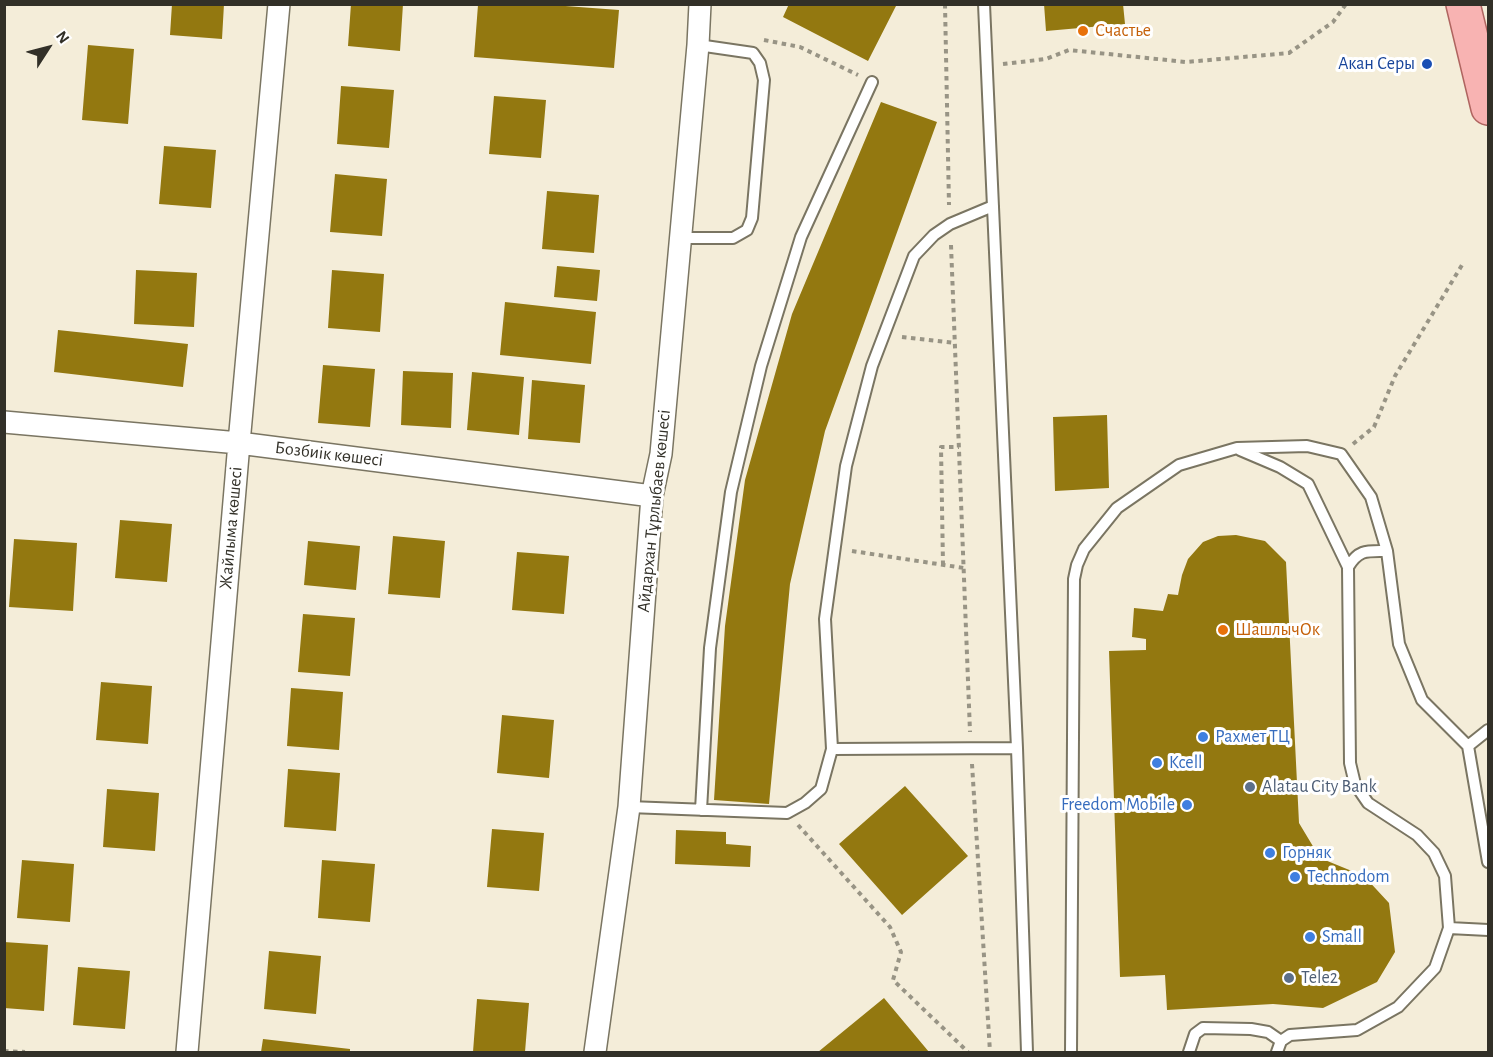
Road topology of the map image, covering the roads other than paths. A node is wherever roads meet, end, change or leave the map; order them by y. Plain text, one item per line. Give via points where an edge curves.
1 (279, 4) edge
2 (700, 4) edge
3 (984, 4) edge
4 (1463, 4) edge
5 (698, 45) junction
6 (872, 82) road end
7 (1488, 108) edge
8 (993, 206) junction
9 (681, 238) junction
10 (4, 422) edge
11 (239, 442) junction
12 (1238, 448) junction
13 (652, 496) junction
14 (1387, 551) junction
15 (1348, 567) junction
16 (1488, 729) edge
17 (1468, 746) junction
18 (1017, 748) junction
19 (832, 749) junction
20 (629, 807) junction
21 (701, 810) junction
22 (1488, 862) edge
23 (1449, 928) junction
24 (1488, 930) edge
25 (1281, 1041) junction
26 (187, 1053) edge
27 (595, 1053) edge
28 (1027, 1053) edge
29 (1071, 1053) edge
30 (1189, 1053) edge
31 (1276, 1053) edge

1 - 11 street, Жайлыма көшесі
2 - 5 street, Айдархан Тұрлыбаев көшесі
3 - 8 lane
4 - 7 main road
5 - 9 street, Айдархан Тұрлыбаев көшесі
5 - 9 lane via 753,53 760,63 764,80 752,218 747,230 733,238
6 - 21 lane via 801,237 760,366 734,481 710,648
8 - 18 lane
8 - 19 lane via 950,224 914,256 872,366 846,466 825,619
9 - 13 street, Айдархан Тұрлыбаев көшесі via 661,454
10 - 11 street, Бозбиік көшесі
11 - 13 street, Бозбиік көшесі
11 - 26 street, Жайлыма көшесі
12 - 14 lane via 1307,446 1341,454 1371,497
12 - 15 lane via 1308,484
12 - 29 lane via 1179,465 1117,508 1084,549 1077,565
13 - 20 street, Айдархан Тұрлыбаев көшесі
14 - 15 lane via 1366,551 1354,556
14 - 17 lane via 1399,644 1422,700
15 - 23 lane via 1350,763 1355,784 1368,802 1417,835 1434,853 1445,876
16 - 17 lane
17 - 22 lane
18 - 19 lane
18 - 28 lane
19 - 21 lane via 821,789 787,813
20 - 21 lane
20 - 27 street, Айдархан Тұрлыбаев көшесі
23 - 24 lane
23 - 25 lane via 1436,968 1398,1006 1357,1030 1290,1035
25 - 30 lane via 1268,1032 1251,1029 1203,1028 1196,1034
25 - 31 lane

